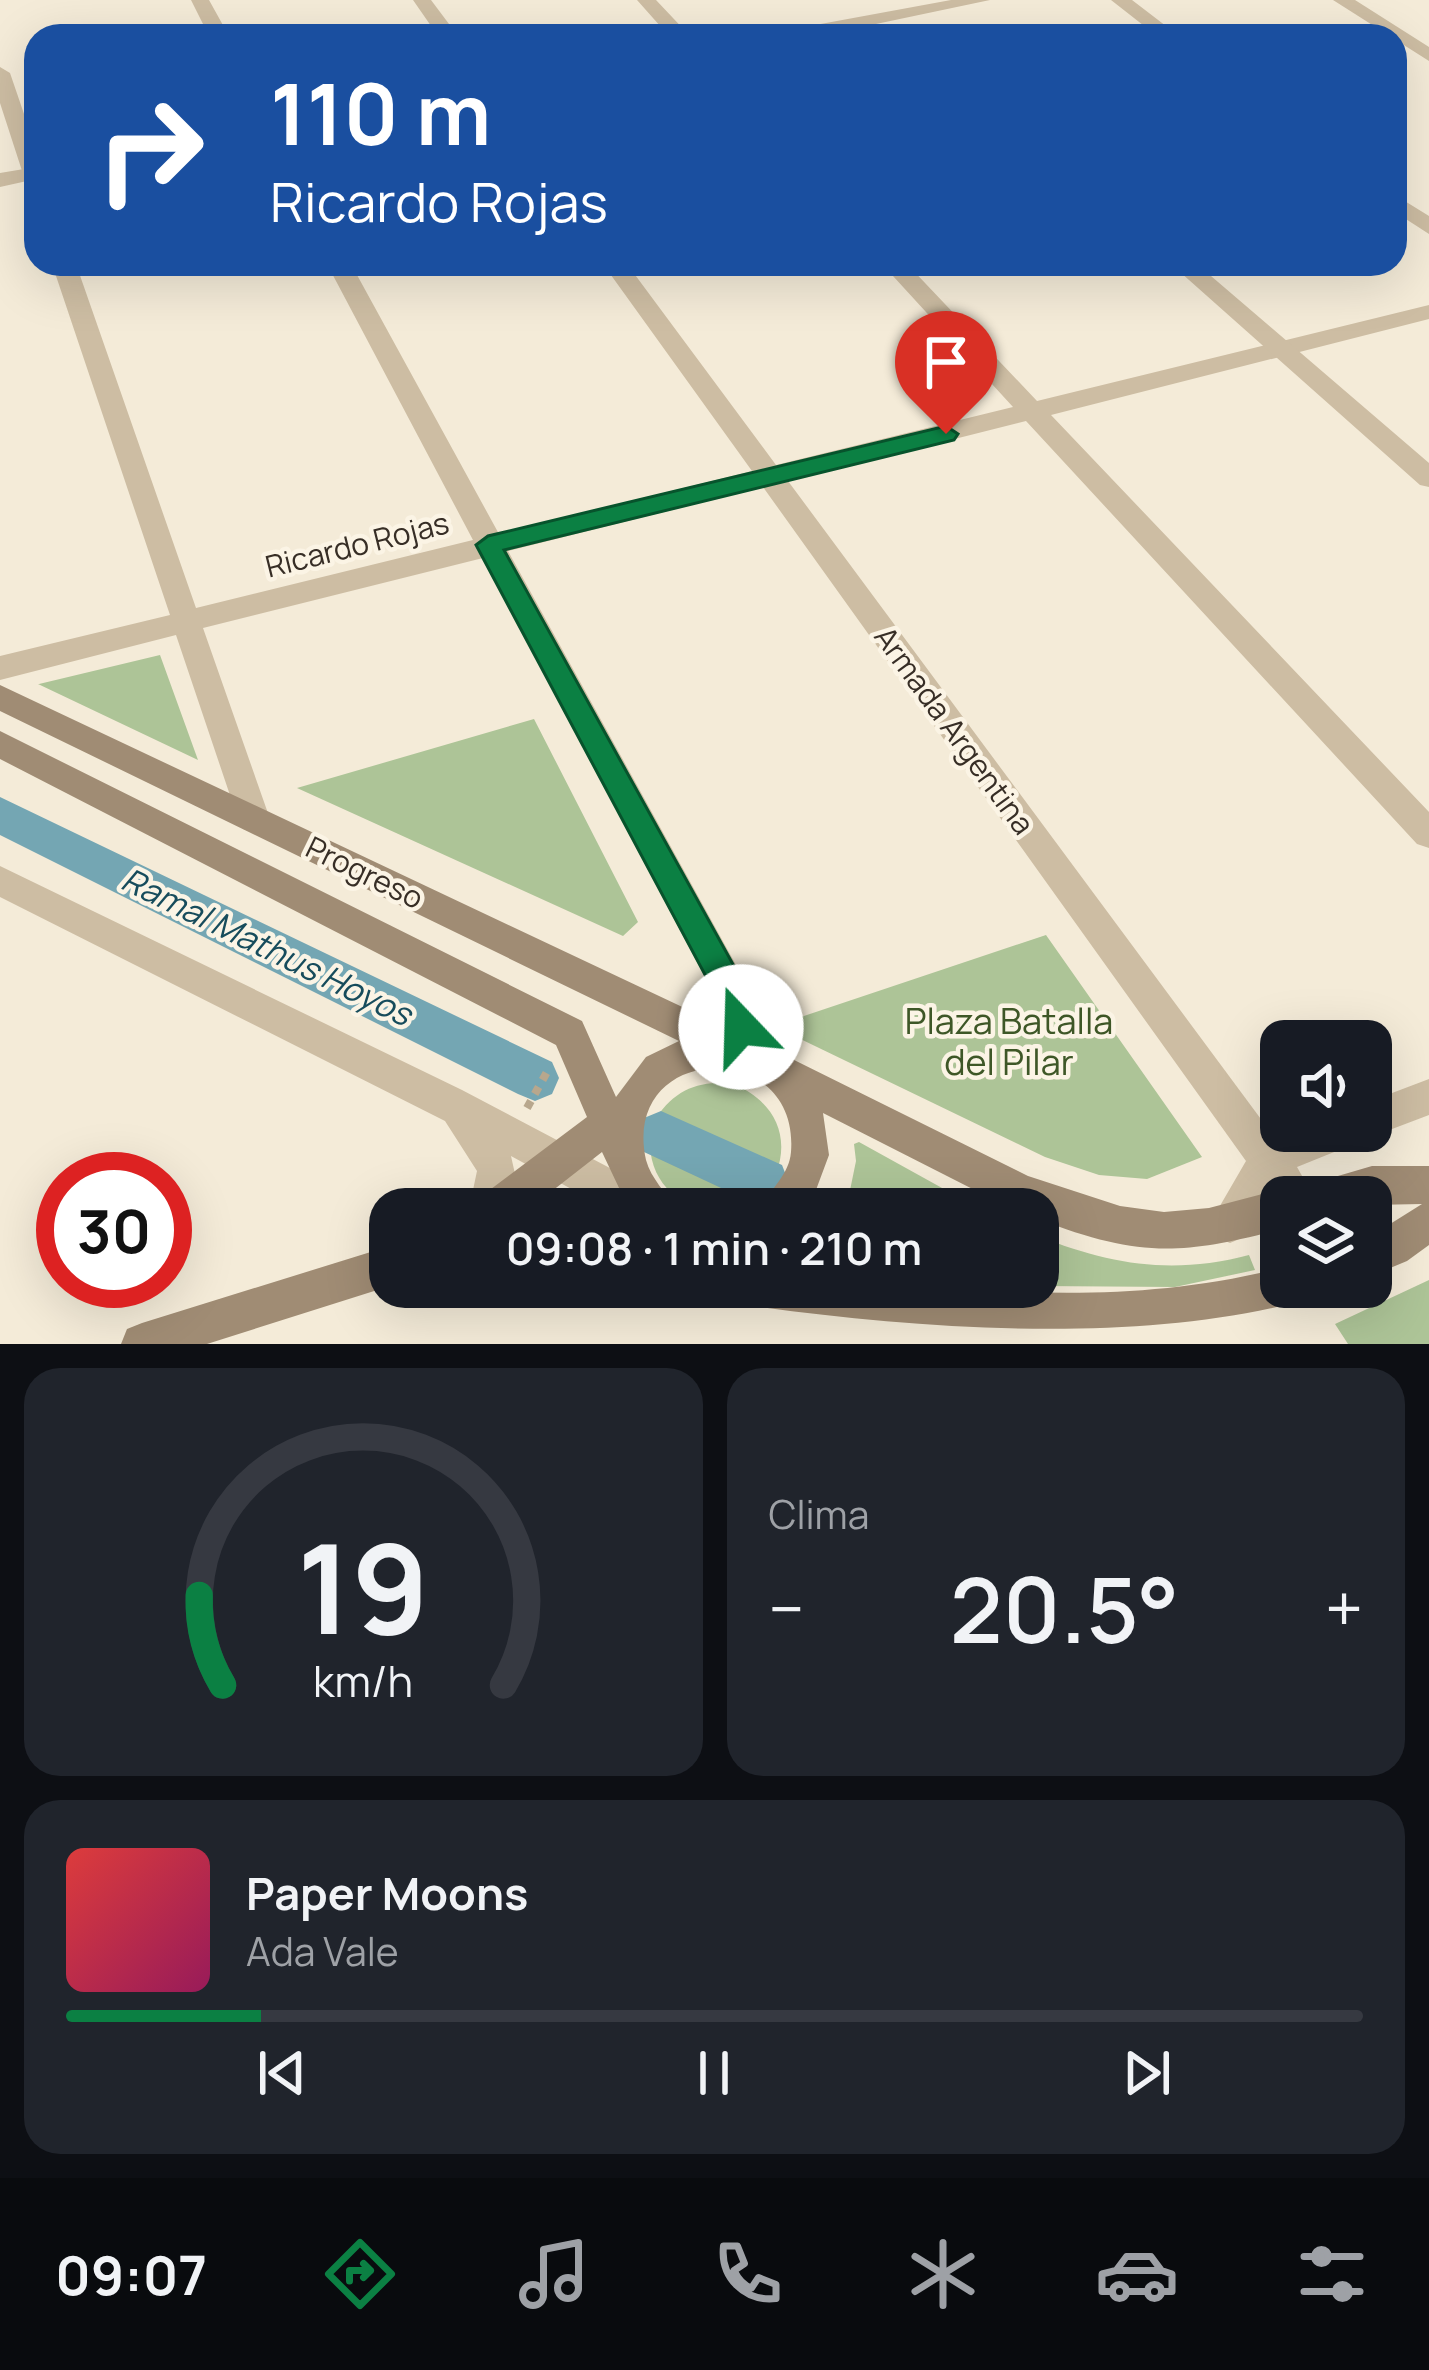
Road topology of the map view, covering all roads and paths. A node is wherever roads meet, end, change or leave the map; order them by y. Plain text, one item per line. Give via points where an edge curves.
1 (646, 0) edge
2 (881, 0) edge
3 (981, 0) edge
4 (1120, 0) edge
5 (1342, 0) edge
6 (898, 15) junction
7 (669, 24) edge
8 (851, 24) edge
9 (908, 24) edge
10 (1153, 24) edge
11 (1380, 24) edge
12 (0, 73) edge
13 (24, 143) edge
14 (68, 276) edge
15 (345, 276) edge
16 (624, 276) edge
17 (905, 276) edge
18 (1197, 276) edge
19 (1429, 312) edge
20 (1279, 348) junction
21 (1033, 412) junction
22 (771, 478) junction
23 (1429, 478) edge
24 (488, 545) junction
25 (185, 621) junction
26 (0, 668) edge
27 (0, 697) edge
28 (0, 744) edge
29 (254, 819) junction
30 (1429, 835) edge
31 (0, 881) edge
32 (749, 1057) junction
33 (1429, 1097) edge
34 (449, 1103) junction
35 (1392, 1111) edge
36 (621, 1114) junction
37 (1287, 1152) edge
38 (1269, 1159) junction
39 (561, 1164) junction
40 (1281, 1176) edge
41 (1392, 1185) edge
42 (1429, 1185) edge
43 (498, 1188) edge
44 (525, 1188) edge
45 (609, 1188) edge
46 (640, 1188) edge
47 (796, 1188) edge
48 (1260, 1215) edge
49 (1429, 1221) edge
50 (1230, 1223) junction
51 (1392, 1247) edge
52 (369, 1273) edge
53 (1260, 1294) edge
54 (915, 1308) edge
55 (923, 1308) edge
56 (930, 1310) junction
57 (142, 1344) edge

1 - 7 street
2 - 6 street
3 - 6 street
4 - 10 street
5 - 11 street
6 - 8 street
6 - 9 street
12 - 13 street
14 - 25 street
15 - 24 street
16 - 22 street, Armada Argentina
17 - 21 street
18 - 20 street
19 - 20 street, Ricardo Rojas
20 - 21 street, Ricardo Rojas
20 - 23 street
21 - 22 street, Ricardo Rojas
21 - 30 street
22 - 24 street, Ricardo Rojas
22 - 38 street, Armada Argentina
24 - 25 street, Ricardo Rojas
24 - 32 street via 734,997
25 - 26 street, Ricardo Rojas
25 - 29 street
27 - 29 main road, Progreso
28 - 36 main road, Progreso via 569,1033
29 - 32 main road, Progreso
31 - 34 street
32 - 36 main road via 681,1056
32 - 47 main road via 790,1084 810,1126 806,1173
32 - 50 main road, Progreso via 1099,1222 1169,1232
33 - 35 street
34 - 39 street
34 - 43 street via 494,1160
36 - 39 main road
36 - 46 main road, Progreso via 627,1164
37 - 38 street
38 - 40 street, Armada Argentina
38 - 50 street
39 - 44 main road
39 - 45 street
41 - 42 main road
48 - 50 main road, Progreso
49 - 51 main road
52 - 57 main road
53 - 56 main road via 1196,1311 1083,1318
54 - 56 main road
55 - 56 main road

